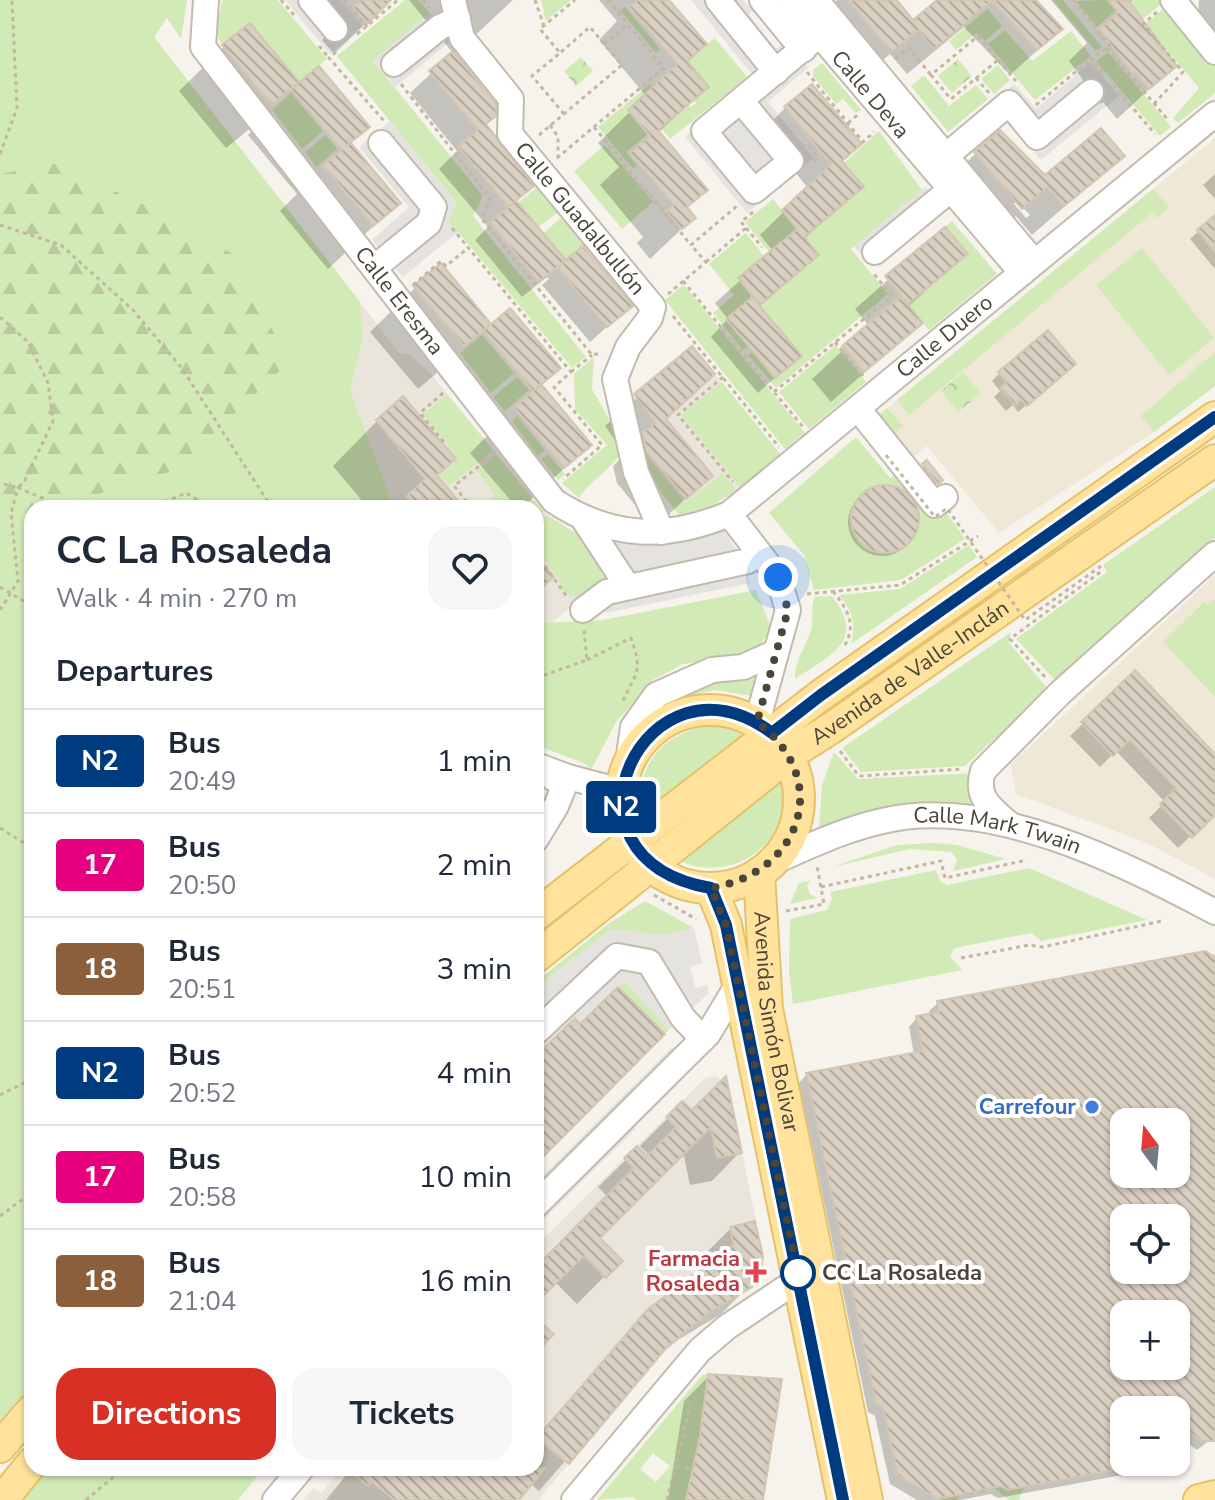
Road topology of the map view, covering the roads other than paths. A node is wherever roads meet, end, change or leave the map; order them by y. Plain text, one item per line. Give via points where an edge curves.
1 (206, 0) edge
2 (311, 0) edge
3 (718, 0) edge
4 (762, 0) edge
5 (790, 0) edge
6 (816, 0) edge
7 (1166, 5) edge
8 (448, 10) edge
9 (343, 38) road end
10 (810, 52) junction
11 (1215, 52) edge
12 (394, 64) road end
13 (776, 72) junction
14 (1091, 92) dead end
15 (741, 101) junction
16 (1215, 114) edge
17 (381, 143) road end
18 (946, 156) junction
19 (950, 190) junction
20 (875, 252) road end
21 (374, 268) junction
22 (1028, 268) junction
23 (859, 410) junction
24 (1215, 417) edge
25 (1215, 460) edge
26 (945, 497) dead end
27 (729, 514) junction
28 (582, 517) junction
29 (662, 532) junction
30 (758, 553) junction
31 (1215, 554) edge
32 (628, 587) junction
33 (583, 610) road end
34 (776, 652) junction
35 (773, 737) junction
36 (544, 768) edge
37 (568, 777) junction
38 (625, 777) junction
39 (544, 781) edge
40 (1008, 823) junction
41 (544, 826) edge
42 (644, 866) junction
43 (766, 867) junction
44 (711, 888) junction
45 (548, 901) edge
46 (1215, 912) edge
47 (544, 950) edge
48 (738, 984) junction
49 (544, 1024) edge
50 (705, 1037) junction
51 (753, 1052) junction
52 (544, 1197) edge
53 (799, 1279) junction
54 (24, 1419) edge
55 (0, 1447) edge
56 (24, 1473) edge
57 (295, 1476) edge
58 (1215, 1496) edge
59 (2, 1500) edge
60 (275, 1500) edge
61 (574, 1500) edge
62 (843, 1500) edge
63 (867, 1500) edge
64 (1199, 1500) edge

1 - 21 street, Calle Eresma via 203,47
2 - 9 street
3 - 13 street
4 - 10 street
5 - 10 street, Calle Deva
6 - 18 street, Calle Deva
7 - 11 street
8 - 12 street via 440,27
8 - 29 street, Calle Guadalbullón via 462,38 511,99 510,134 653,307 615,379 636,472
10 - 13 street
10 - 19 street, Calle Deva
13 - 15 street
14 - 18 street via 1037,137 1009,103
15 - 15 street via 791,161 754,191 704,131
16 - 22 street, Calle Duero
17 - 21 street via 434,207 429,223
18 - 22 street, Calle Deva
19 - 20 street
19 - 22 street, Calle Deva
21 - 28 street, Calle Eresma via 554,501
22 - 23 street, Calle Duero
23 - 26 street via 935,505
23 - 27 street, Calle Duero
24 - 35 main road, Avenida de Valle-Inclán via 821,695
25 - 35 main road, Avenida de Valle-Inclán via 830,729
27 - 29 street, Calle Duero via 696,528
27 - 30 street
28 - 29 street, Calle Eresma via 600,526
28 - 32 street
30 - 32 street via 748,561
30 - 34 street via 778,577 788,610
31 - 40 street via 1060,693 983,771 982,800
32 - 33 street via 607,592
34 - 35 street
34 - 38 street via 743,667 712,670 656,695 633,727
35 - 38 main road via 729,711 699,710 670,719 645,737
35 - 42 main road, Avenida de Valle-Inclán
35 - 43 main road via 799,786 798,819 790,840
36 - 37 street
37 - 38 street
37 - 39 street
37 - 41 street
38 - 42 main road via 621,808
40 - 43 street, Calle Mark Twain via 927,816 889,819
40 - 46 street, Calle Mark Twain via 1174,889
42 - 44 main road via 678,882
42 - 45 main road, Avenida de Valle-Inclán
42 - 47 main road, Avenida de Valle-Inclán
43 - 44 main road via 736,884
43 - 63 main road, Avenida Simón Bolivar via 767,1009
44 - 48 main road, Avenida Simón Bolivar via 726,925
48 - 50 street
48 - 51 main road, Avenida Simón Bolivar
49 - 50 street via 617,956 649,962 683,1018
50 - 51 street via 724,1032 738,1036
50 - 52 street
51 - 53 main road, Avenida Simón Bolivar
53 - 61 street via 700,1350
53 - 62 main road, Avenida Simón Bolivar
54 - 55 main road
56 - 59 main road
57 - 60 street
58 - 64 main road

